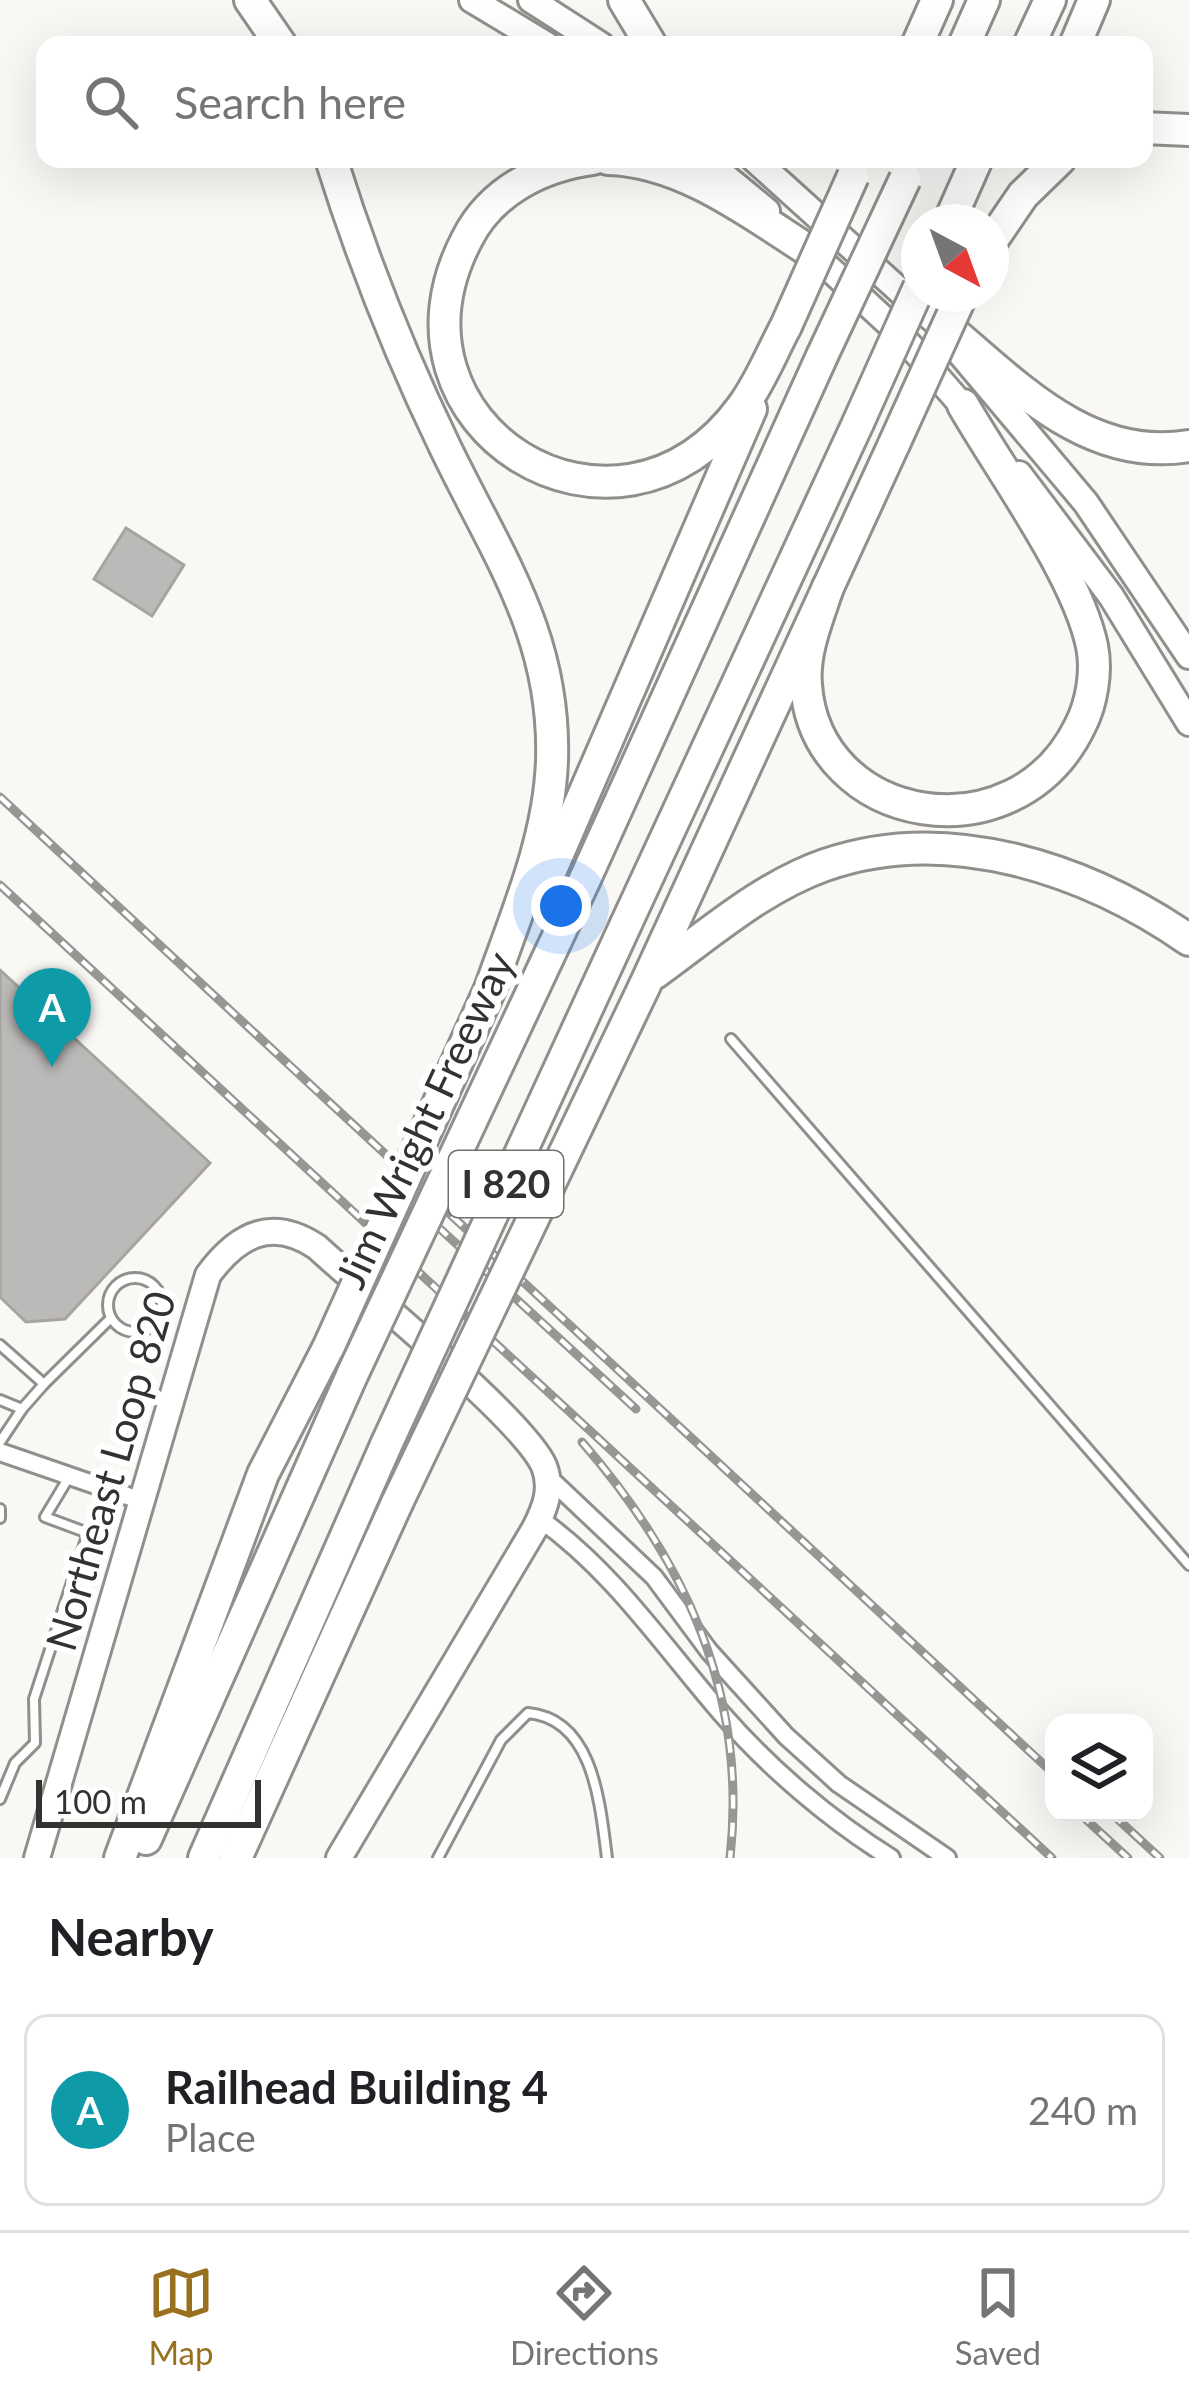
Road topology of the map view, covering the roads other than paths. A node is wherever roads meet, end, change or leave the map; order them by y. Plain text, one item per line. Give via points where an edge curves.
1 (250, 0) edge
2 (472, 0) edge
3 (531, 0) edge
4 (624, 0) edge
5 (926, 0) edge
6 (937, 0) edge
7 (984, 0) edge
8 (1050, 0) edge
9 (1094, 0) edge
10 (275, 36) edge
11 (533, 36) edge
12 (587, 36) edge
13 (646, 36) edge
14 (916, 36) edge
15 (919, 36) edge
16 (968, 36) edge
17 (1033, 36) edge
18 (1079, 36) edge
19 (1153, 128) edge
20 (1189, 130) edge
21 (335, 168) edge
22 (551, 168) edge
23 (658, 168) edge
24 (714, 168) edge
25 (765, 168) edge
26 (858, 168) edge
27 (973, 168) edge
28 (1020, 168) edge
29 (1051, 168) edge
30 (909, 169) edge
31 (957, 204) edge
32 (1004, 204) edge
33 (1009, 216) edge
34 (811, 252) junction
35 (901, 281) edge
36 (905, 312) edge
37 (930, 312) edge
38 (938, 312) edge
39 (954, 312) edge
40 (786, 326) junction
41 (963, 405) junction
42 (1189, 446) edge
43 (828, 587) junction
44 (1189, 656) edge
45 (1189, 723) edge
46 (558, 821) junction
47 (1189, 940) edge
48 (647, 982) junction
49 (731, 1039) dead end
50 (111, 1318) junction
51 (0, 1345) edge
52 (44, 1384) junction
53 (0, 1400) edge
54 (22, 1409) junction
55 (0, 1442) edge
56 (0, 1452) edge
57 (546, 1475) junction
58 (70, 1476) junction
59 (142, 1501) junction
60 (539, 1519) junction
61 (1189, 1565) edge
62 (729, 1675) junction
63 (706, 1694) junction
64 (0, 1799) edge
65 (37, 1858) edge
66 (120, 1858) edge
67 (138, 1858) edge
68 (204, 1858) edge
69 (236, 1858) edge
70 (339, 1858) edge
71 (437, 1858) edge
72 (607, 1858) edge
73 (891, 1858) edge
74 (947, 1858) edge

1 - 10 highway
2 - 11 main road
3 - 12 main road
4 - 13 highway
5 - 14 highway
6 - 15 highway
7 - 16 highway
8 - 17 highway
9 - 18 highway
19 - 20 highway
21 - 46 highway via 401,353 537,635
22 - 40 highway via 501,196 472,227 447,286 452,377 501,444 540,469 580,481 651,476 723,429
23 - 34 highway via 717,193
24 - 34 main road
25 - 35 main road
26 - 40 highway, bridge
27 - 31 highway
28 - 32 highway
29 - 33 highway
30 - 67 highway, Jim Wright Freeway / I 820, bridge
34 - 41 main road
36 - 68 highway, I 820, bridge
37 - 44 main road via 1086,502
38 - 42 highway via 1084,434 1140,449
39 - 43 highway, bridge
40 - 46 highway
41 - 43 highway via 1069,588 1093,651 1085,716 1055,767 1022,793 972,810 919,809 868,786 823,735 806,685
41 - 45 main road via 1111,596
43 - 48 highway
46 - 66 highway, bridge via 490,989 263,1474
47 - 48 highway via 1077,878 922,846 824,865 763,896
48 - 69 highway, bridge
49 - 61 lane
50 - 50 lane via 142,1332 157,1322 161,1295 141,1279 124,1281 111,1293
50 - 52 lane
51 - 52 lane
52 - 54 lane
53 - 54 lane
54 - 55 lane
56 - 58 street
57 - 59 main road, Northeast Loop 820 via 492,1407 317,1246 283,1229 238,1242 208,1275
57 - 60 main road
57 - 62 street via 654,1577
58 - 59 street
58 - 64 lane via 45,1517 88,1533 34,1699 35,1744 15,1762
59 - 65 main road, Northeast Loop 820
60 - 63 street via 590,1558
60 - 70 main road
62 - 63 street
62 - 74 street via 839,1784
63 - 73 street via 783,1774
71 - 72 lane via 501,1740 528,1713 551,1715 578,1739

